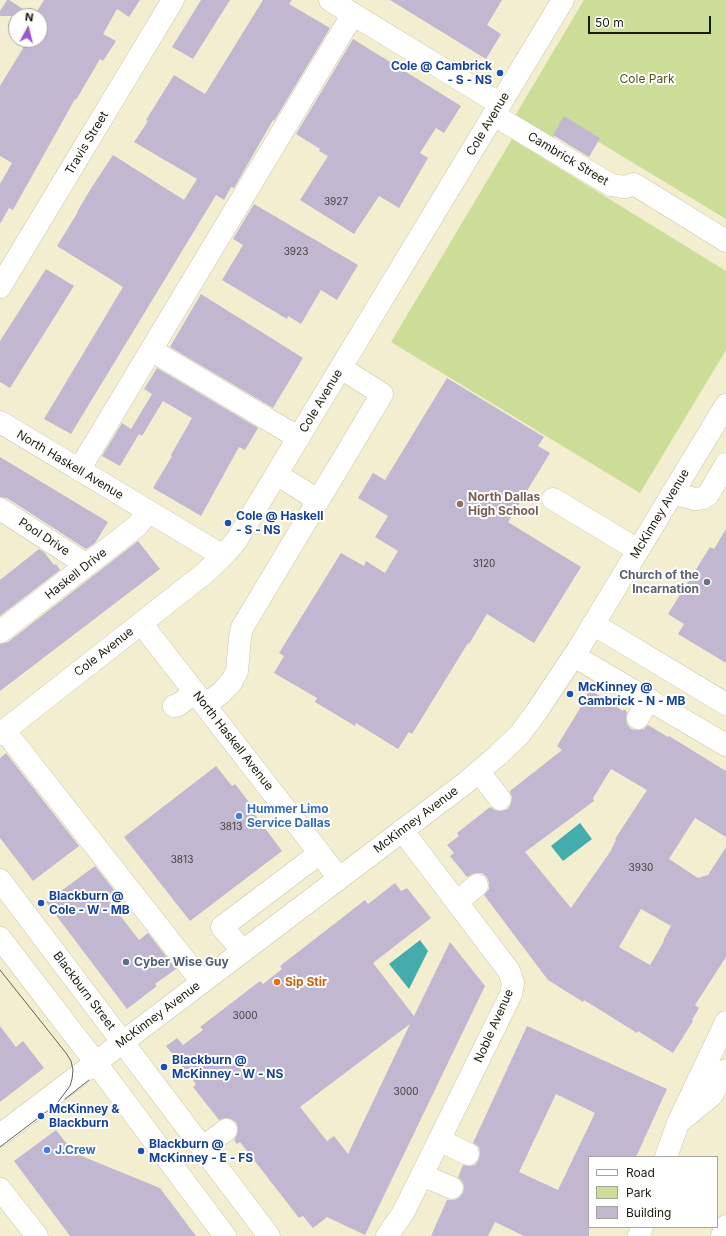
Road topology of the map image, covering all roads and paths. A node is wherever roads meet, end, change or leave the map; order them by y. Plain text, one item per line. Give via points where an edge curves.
1 (173, 0) edge
2 (330, 0) edge
3 (563, 0) edge
4 (353, 14) junction
5 (497, 110) junction
6 (726, 240) edge
7 (0, 287) edge
8 (161, 356) dead end
9 (340, 368) junction
10 (724, 414) edge
11 (3, 429) edge
12 (299, 438) junction
13 (726, 464) edge
14 (79, 470) junction
15 (276, 474) junction
16 (672, 493) junction
17 (553, 499) dead end
18 (318, 500) junction
19 (0, 509) edge
20 (148, 512) junction
21 (638, 550) junction
22 (223, 556) junction
23 (87, 565) junction
24 (141, 623) junction
25 (593, 624) junction
26 (0, 632) edge
27 (574, 656) junction
28 (200, 699) junction
29 (649, 699) junction
30 (726, 704) edge
31 (174, 706) dead end
32 (638, 718) dead end
33 (2, 732) edge
34 (726, 745) edge
35 (478, 772) junction
36 (500, 799) dead end
37 (402, 830) junction
38 (320, 853) junction
39 (339, 878) junction
40 (0, 880) edge
41 (477, 885) dead end
42 (457, 902) junction
43 (0, 938) edge
44 (243, 951) junction
45 (202, 982) junction
46 (726, 1022) edge
47 (123, 1042) junction
48 (96, 1063) junction
49 (726, 1070) edge
50 (678, 1123) junction
51 (226, 1130) dead end
52 (0, 1135) edge
53 (439, 1140) junction
54 (202, 1148) junction
55 (468, 1154) dead end
56 (666, 1156) edge
57 (422, 1175) junction
58 (452, 1188) dead end
59 (0, 1189) edge
60 (726, 1226) edge
61 (36, 1236) edge
62 (225, 1236) edge
63 (269, 1236) edge
64 (387, 1236) edge
65 (722, 1236) edge

1 - 7 main road, Travis Street
2 - 4 main road, Cambrick Street
3 - 5 main road, Cole Avenue
4 - 5 main road, Cambrick Street
4 - 14 main road
5 - 6 main road, Cambrick Street via 611,185 625,187 634,184
5 - 9 main road, Cole Avenue
8 - 12 main road
9 - 12 main road, Cole Avenue
9 - 18 main road via 382,394
10 - 16 main road, McKinney Avenue
11 - 14 main road, North Haskell Avenue
12 - 15 main road, Cole Avenue
13 - 16 main road via 708,495 703,498
14 - 20 main road, North Haskell Avenue
15 - 18 main road
15 - 22 main road, Cole Avenue via 236,541
16 - 21 main road, McKinney Avenue
17 - 21 main road
18 - 28 main road via 242,628 239,664 232,682 221,693
19 - 23 main road, Pool Drive
20 - 22 main road, North Haskell Avenue
20 - 23 main road, Haskell Drive via 137,526
21 - 25 main road, McKinney Avenue
22 - 24 main road, Cole Avenue
23 - 26 main road, Haskell Drive
24 - 28 main road, North Haskell Avenue
24 - 33 main road, Cole Avenue
25 - 27 main road, McKinney Avenue
25 - 30 main road
27 - 29 main road
27 - 35 main road, McKinney Avenue via 520,734
28 - 31 main road
28 - 38 main road, North Haskell Avenue
29 - 32 main road
29 - 34 main road
33 - 45 main road
35 - 36 main road
35 - 37 main road, McKinney Avenue
37 - 39 main road, McKinney Avenue
37 - 42 main road, Noble Avenue
38 - 39 main road, North Haskell Avenue
38 - 44 main road via 222,927
39 - 44 main road, McKinney Avenue
40 - 47 main road, Blackburn Street
41 - 42 main road
42 - 53 main road, Noble Avenue via 509,971 512,983 511,994
43 - 48 main road
44 - 45 main road, McKinney Avenue
45 - 47 main road, McKinney Avenue
46 - 50 main road
47 - 48 main road, McKinney Avenue
47 - 54 main road, Blackburn Street
48 - 52 main road, McKinney Avenue
48 - 62 main road
49 - 50 main road via 712,1095
50 - 56 main road
51 - 54 main road
53 - 55 main road
53 - 57 main road, Noble Avenue
54 - 63 main road, Blackburn Street
57 - 58 main road
57 - 64 main road, Noble Avenue via 403,1213
59 - 61 main road
60 - 65 main road

